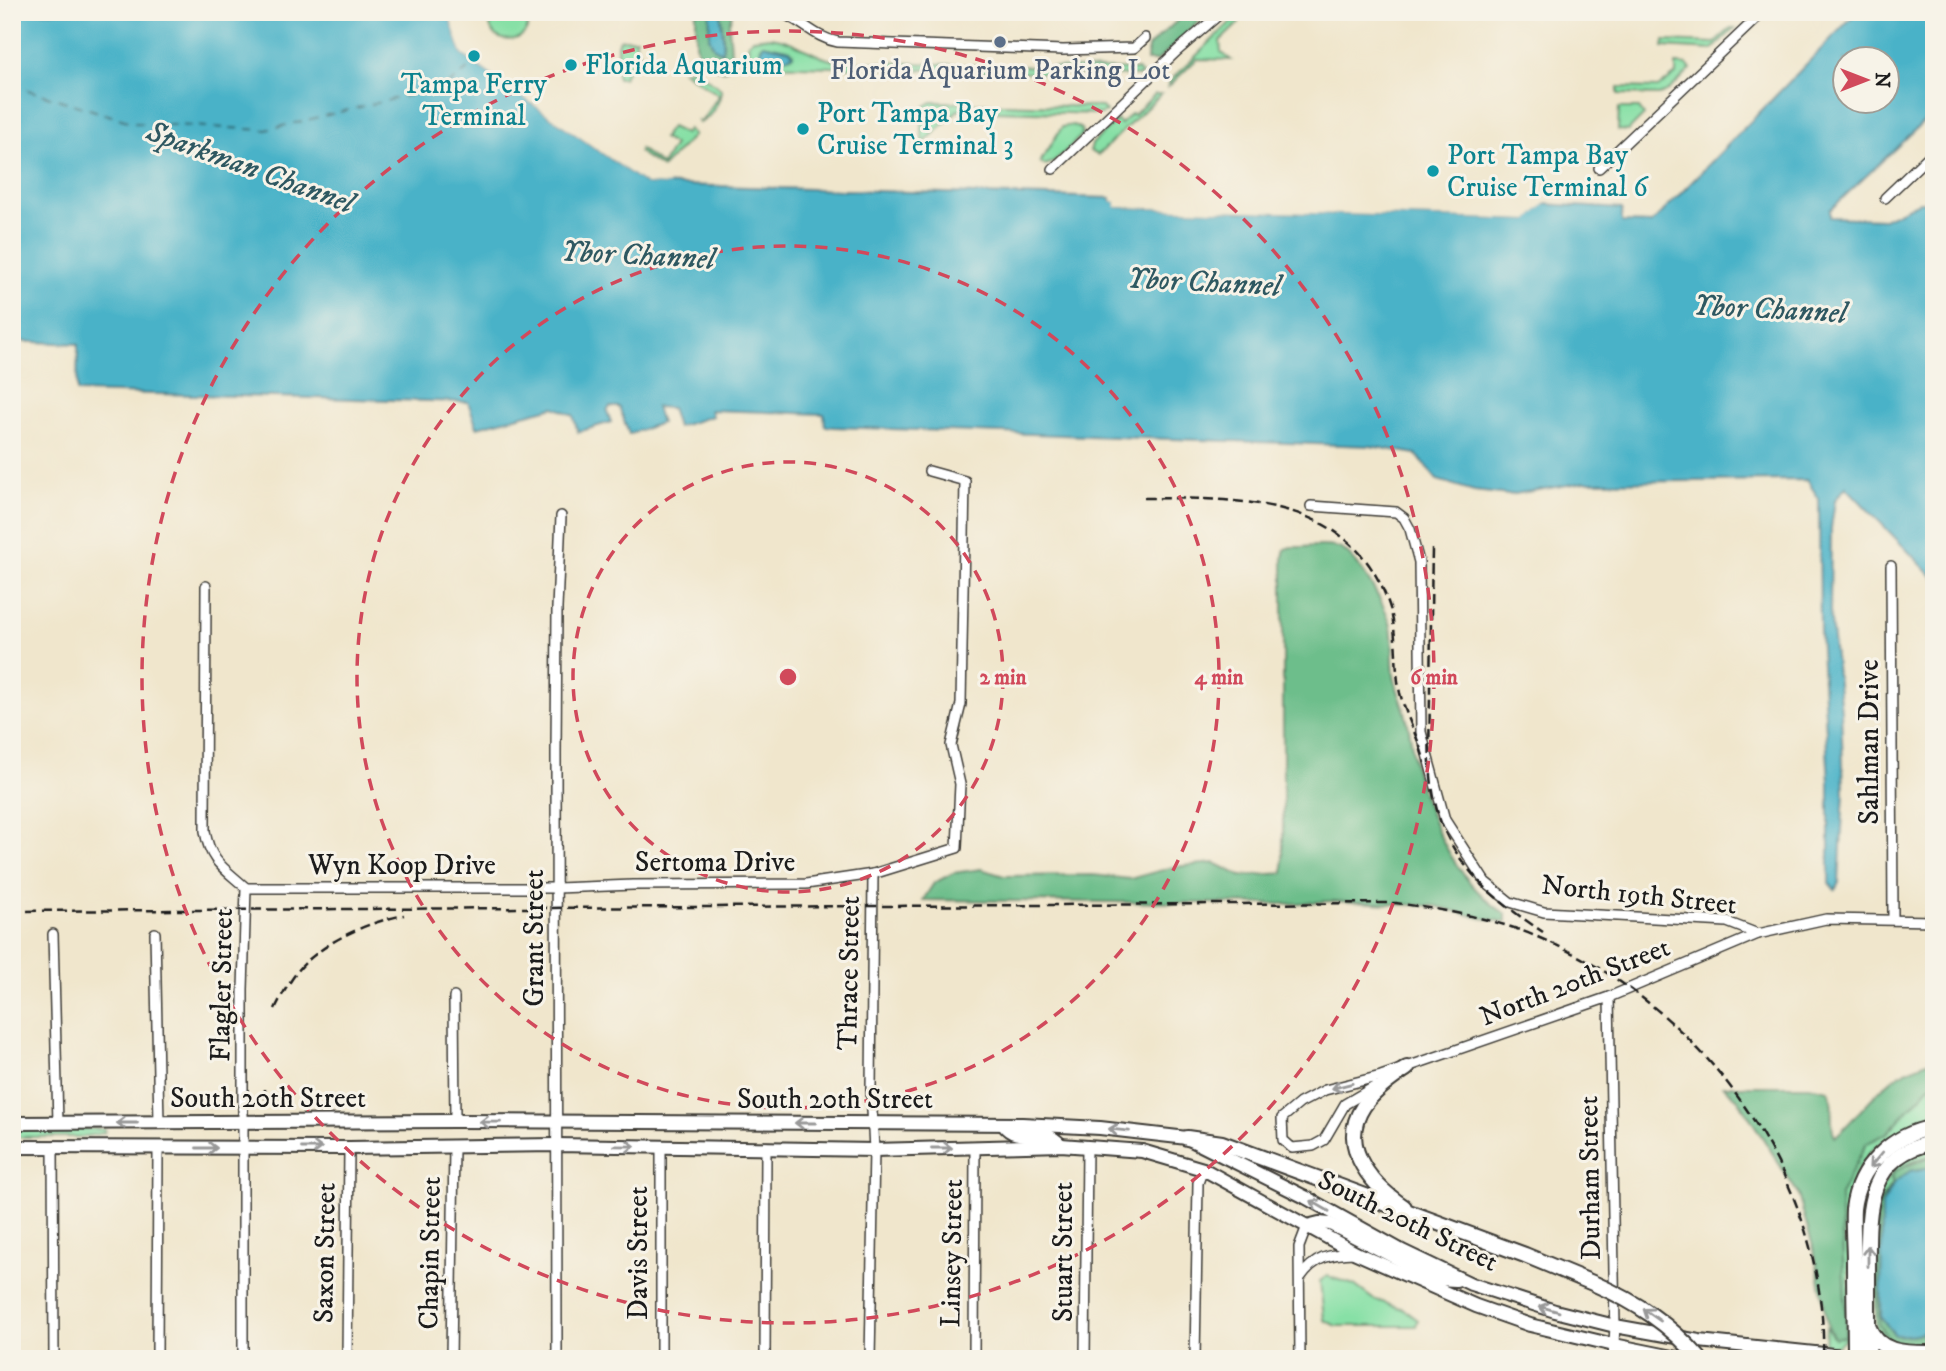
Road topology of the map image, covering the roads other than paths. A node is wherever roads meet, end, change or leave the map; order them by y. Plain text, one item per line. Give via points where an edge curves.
1 (778, 12) edge
2 (1222, 12) edge
3 (1763, 12) edge
4 (1145, 38) dead end
5 (1934, 151) edge
6 (1054, 169) dead end
7 (1599, 169) dead end
8 (1885, 198) dead end
9 (929, 471) dead end
10 (1311, 506) dead end
11 (561, 516) dead end
12 (1891, 566) dead end
13 (206, 586) dead end
14 (873, 874) junction
15 (246, 888) junction
16 (557, 888) junction
17 (1893, 919) junction
18 (1934, 921) edge
19 (155, 933) dead end
20 (52, 934) dead end
21 (1758, 934) junction
22 (454, 997) dead end
23 (1609, 997) junction
24 (1407, 1068) junction
25 (455, 1121) junction
26 (12, 1123) edge
27 (58, 1123) junction
28 (159, 1123) junction
29 (244, 1123) junction
30 (558, 1123) junction
31 (874, 1124) junction
32 (1003, 1124) junction
33 (1934, 1127) edge
34 (1187, 1138) junction
35 (1934, 1142) edge
36 (1061, 1144) junction
37 (556, 1145) junction
38 (1087, 1146) junction
39 (12, 1147) edge
40 (53, 1147) junction
41 (454, 1147) junction
42 (661, 1147) junction
43 (766, 1147) junction
44 (158, 1148) junction
45 (244, 1148) junction
46 (349, 1148) junction
47 (975, 1148) junction
48 (874, 1150) junction
49 (1203, 1169) junction
50 (1415, 1214) junction
51 (1307, 1226) junction
52 (1356, 1252) junction
53 (1299, 1279) junction
54 (1464, 1280) junction
55 (1868, 1324) junction
56 (1615, 1326) junction
57 (1613, 1352) edge
58 (1934, 1353) edge
59 (1861, 1358) edge
60 (54, 1359) edge
61 (157, 1359) edge
62 (243, 1359) edge
63 (347, 1359) edge
64 (452, 1359) edge
65 (557, 1359) edge
66 (661, 1359) edge
67 (765, 1359) edge
68 (870, 1359) edge
69 (974, 1359) edge
70 (1084, 1359) edge
71 (1195, 1359) edge
72 (1300, 1359) edge
73 (1683, 1359) edge
74 (1700, 1359) edge

1 - 4 street via 818,36 838,42 1063,50 1134,48
2 - 6 street
3 - 7 street
5 - 8 street
9 - 14 street, Thrace Street via 965,481 961,704 951,745 960,784 957,848
10 - 21 street, North 19th Street via 1395,512 1410,529 1419,562 1421,732 1445,820 1485,882 1510,902 1544,912 1727,922
11 - 16 street, Grant Street
12 - 17 street, Sahlman Drive
13 - 15 street, Flagler Street via 205,831 215,860
14 - 16 street, Sertoma Drive via 806,884
14 - 31 street, Thrace Street
15 - 16 street, Wyn Koop Drive
15 - 29 street, Flagler Street
16 - 30 street, Grant Street
17 - 18 street, North 19th Street
17 - 21 street, North 19th Street via 1826,919
19 - 28 street
20 - 27 street
21 - 23 street, North 20th Street
22 - 25 street
23 - 24 street, North 20th Street
23 - 56 street, Durham Street
24 -> 24 street, North 20th Street via 1325,1090 1300,1103 1282,1118 1283,1140 1293,1147 1324,1140 1345,1104
24 - 50 highway via 1365,1104 1355,1138 1366,1174
25 - 29 main road, South 20th Street
30 -> 25 main road, South 20th Street
26 - 27 main road, South 20th Street
28 -> 27 main road, South 20th Street
28 - 29 main road, South 20th Street
29 - 45 street, Flagler Street
31 -> 30 main road, South 20th Street
30 - 37 street, Grant Street
31 - 32 main road, South 20th Street
31 - 48 street, Thrace Street
34 -> 32 main road, South 20th Street
32 - 36 main road via 1020,1135 1049,1136
33 -> 59 highway via 1889,1146 1871,1164 1857,1192 1853,1216
34 - 50 highway via 1222,1143
54 -> 34 main road, South 20th Street
55 -> 35 highway via 1868,1214 1873,1192 1893,1161
36 - 38 main road, South 20th Street
36 - 47 main road, South 20th Street
37 - 41 main road, South 20th Street
37 -> 42 main road, South 20th Street
37 - 65 street, Grant Street
38 - 49 main road, South 20th Street via 1142,1151
38 - 70 street, Stuart Street
39 - 40 main road, South 20th Street
40 - 44 main road, South 20th Street
40 - 60 street
41 - 46 main road, South 20th Street
41 - 64 street, Chapin Street
42 - 43 main road, South 20th Street
42 - 66 street, Davis Street
43 - 48 main road, South 20th Street
43 - 67 street
44 -> 45 main road, South 20th Street
44 - 61 street
45 -> 46 main road, South 20th Street
45 - 62 street, Flagler Street
46 - 63 street, Saxon Street
48 -> 47 main road, South 20th Street
47 - 69 street, Linsey Street
48 - 68 street, Thrace Street
49 - 51 main road, South 20th Street
49 - 71 street via 1198,1183
74 -> 50 highway, bridge via 1649,1312 1595,1284
51 - 52 main road, South 20th Street
51 - 53 street via 1299,1247
51 - 54 main road via 1330,1224 1437,1279
52 - 53 street via 1318,1259
52 - 57 main road, South 20th Street via 1437,1291
53 - 72 street
56 -> 54 main road, South 20th Street
55 - 58 highway via 1876,1341 1887,1350
55 - 59 highway
56 - 57 street, Durham Street
56 - 59 main road, South 20th Street via 1699,1341
57 - 73 main road, South 20th Street

